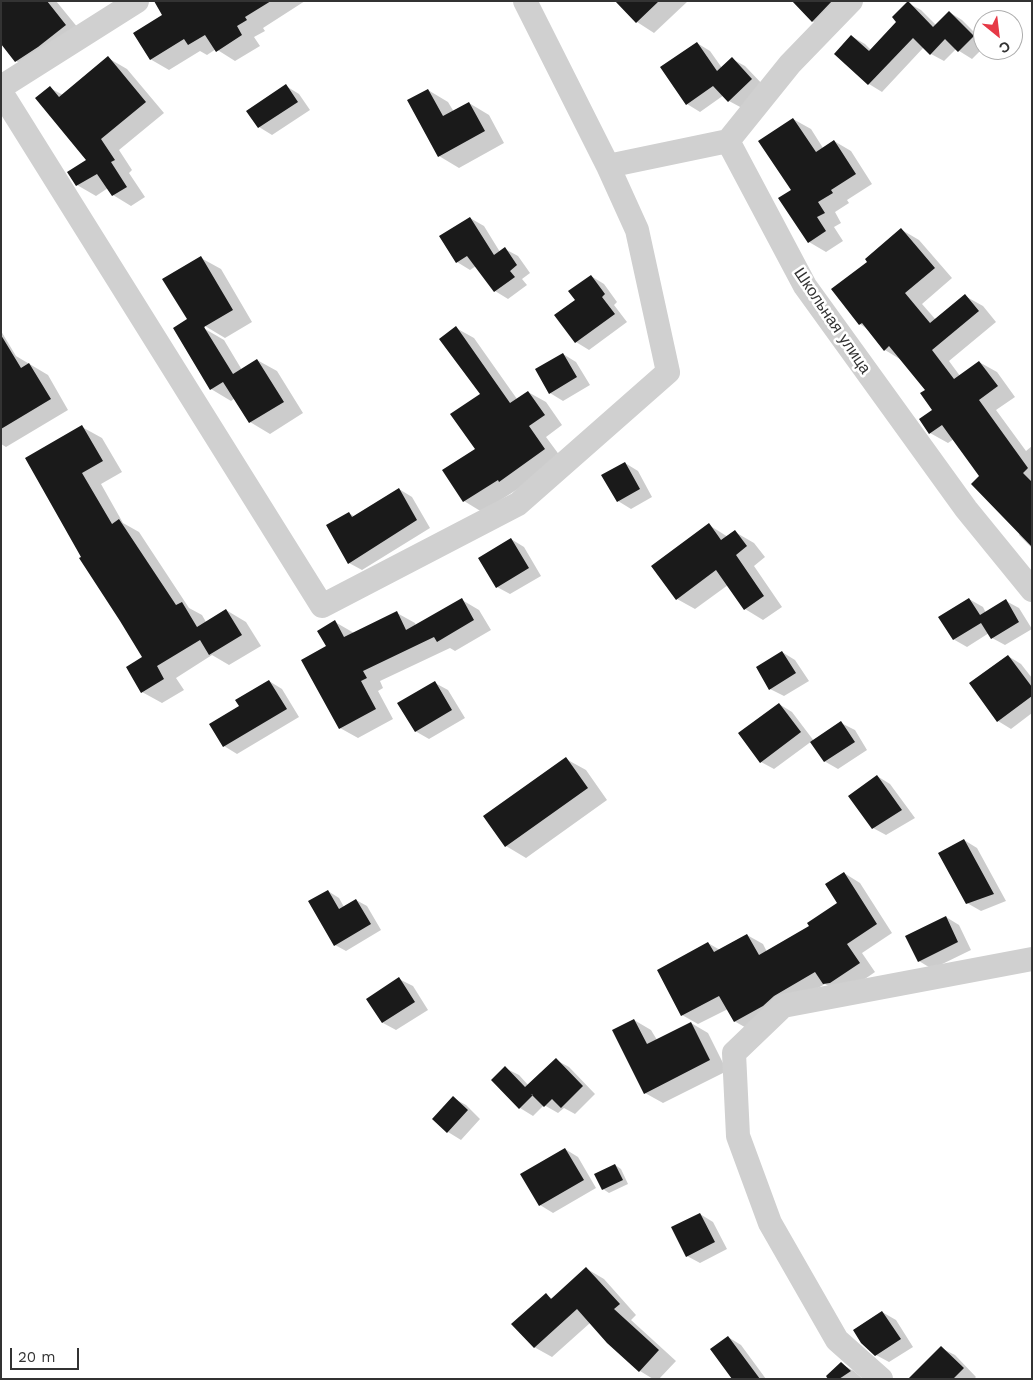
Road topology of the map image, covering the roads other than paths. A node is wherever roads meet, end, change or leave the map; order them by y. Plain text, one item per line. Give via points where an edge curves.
1 (137, 1) edge
2 (525, 1) edge
3 (851, 1) edge
4 (1, 87) edge
5 (1, 92) edge
6 (728, 142) junction
7 (608, 166) junction
8 (1032, 590) edge
9 (1032, 960) edge
10 (881, 1379) edge

1 - 4 street
2 - 7 street
3 - 6 street via 790,64
5 - 7 street via 322,606 518,504 668,372 637,230
6 - 7 street
6 - 8 street, Школьная улица via 805,286 966,509
9 - 10 street via 783,1006 734,1053 738,1136 770,1223 837,1340

